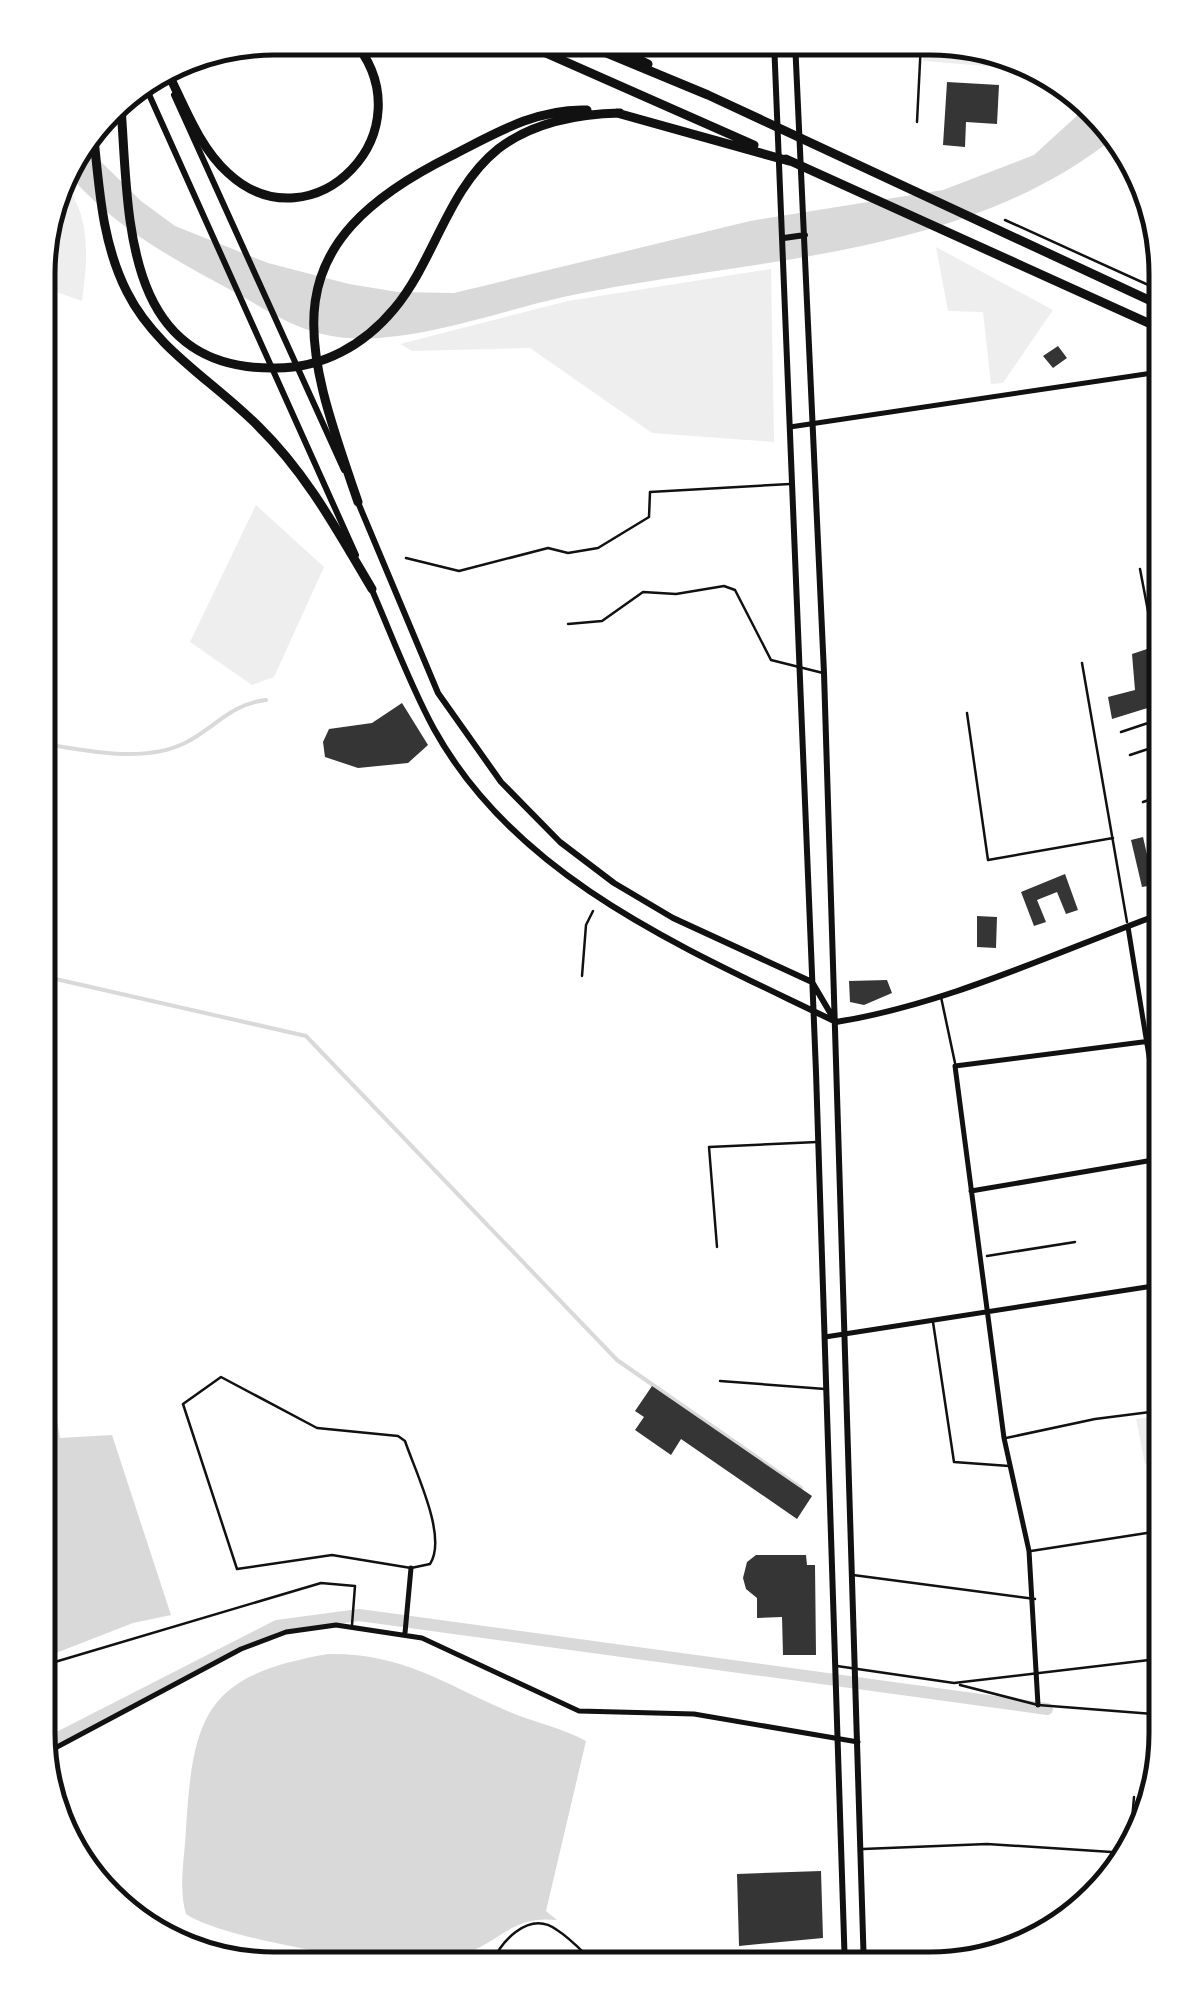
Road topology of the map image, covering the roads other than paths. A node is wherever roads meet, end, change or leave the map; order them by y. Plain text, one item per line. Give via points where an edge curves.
1 (365, 55) edge
2 (548, 55) edge
3 (610, 55) edge
4 (629, 55) edge
5 (775, 55) edge
6 (797, 55) edge
7 (920, 55) edge
8 (170, 81) edge
9 (171, 81) edge
10 (149, 94) edge
11 (708, 95) junction
12 (620, 113) junction
13 (121, 118) edge
14 (917, 122) dead end
15 (707, 130) junction
16 (95, 147) edge
17 (1006, 220) dead end
18 (805, 235) junction
19 (784, 238) junction
20 (1149, 286) edge
21 (1149, 300) edge
22 (1149, 323) edge
23 (1149, 374) edge
24 (813, 426) junction
25 (790, 427) junction
26 (792, 484) junction
27 (358, 502) junction
28 (406, 558) dead end
29 (1140, 569) dead end
30 (372, 589) junction
31 (1149, 616) edge
32 (568, 624) dead end
33 (1082, 663) dead end
34 (799, 670) junction
35 (824, 673) junction
36 (967, 714) dead end
37 (1149, 723) edge
38 (1120, 732) dead end
39 (1149, 748) edge
40 (1130, 755) dead end
41 (1149, 800) edge
42 (1143, 802) dead end
43 (1114, 838) junction
44 (592, 912) dead end
45 (1149, 918) edge
46 (1128, 926) junction
47 (582, 976) dead end
48 (812, 982) junction
49 (941, 996) junction
50 (812, 1011) junction
51 (836, 1022) junction
52 (1148, 1042) junction
53 (1149, 1049) edge
54 (955, 1066) junction
55 (818, 1142) junction
56 (1149, 1163) edge
57 (971, 1192) junction
58 (717, 1247) dead end
59 (1149, 1287) edge
60 (988, 1312) junction
61 (932, 1320) junction
62 (846, 1334) junction
63 (825, 1337) junction
64 (720, 1382) dead end
65 (826, 1389) junction
66 (1149, 1413) edge
67 (1004, 1438) junction
68 (1010, 1466) junction
69 (1149, 1533) edge
70 (831, 1534) junction
71 (849, 1534) junction
72 (1030, 1551) junction
73 (411, 1568) junction
74 (851, 1575) junction
75 (1035, 1599) junction
76 (352, 1626) junction
77 (405, 1633) junction
78 (1149, 1660) edge
79 (55, 1662) edge
80 (836, 1667) junction
81 (855, 1668) junction
82 (1039, 1676) junction
83 (954, 1683) junction
84 (1038, 1705) junction
85 (1149, 1714) edge
86 (836, 1740) junction
87 (858, 1742) junction
88 (55, 1748) edge
89 (1134, 1798) dead end
90 (1132, 1816) edge
91 (862, 1849) junction
92 (1114, 1851) edge
93 (495, 1952) edge
94 (582, 1952) edge
95 (843, 1952) edge
96 (864, 1952) edge

1 - 9 highway via 377,83 376,132 342,180 310,194 264,194 226,171
2 - 15 highway
3 - 11 highway
4 - 11 highway
5 - 19 street
6 - 18 street
7 - 14 lane
8 - 27 street
10 - 30 street
11 - 21 highway
12 - 13 highway via 541,126 484,163 395,308 361,341 309,365 245,367 188,343 144,285 128,222
12 - 15 highway
12 - 27 highway via 571,109 520,122 381,194 350,225 318,282 311,324 320,388
15 - 22 highway
16 - 30 highway via 107,238 127,292 165,344 300,471
17 - 20 lane
18 - 19 street
18 - 24 street
19 - 25 street
23 - 24 street
24 - 25 street
24 - 35 street
25 - 26 street
26 - 28 lane via 650,492 648,517 598,548 548,548 459,571
26 - 34 street
27 - 48 street via 438,694 501,782 560,842 614,883
29 - 31 lane
30 - 50 street via 435,732 489,806 556,869 634,920
32 - 34 lane via 602,620 643,592 724,586 735,590 771,660
33 - 43 lane
34 - 35 lane
34 - 48 street
35 - 51 street
36 - 43 lane via 988,860
37 - 38 lane
39 - 40 lane
41 - 42 lane
43 - 46 lane
44 - 47 lane
45 - 46 street
46 - 49 street
46 - 52 street
48 - 50 street
48 - 51 street
49 - 51 street
49 - 54 lane
50 - 51 street
50 - 55 street
51 - 62 street
52 - 53 street
52 - 54 street
54 - 57 street
55 - 58 lane via 709,1147
55 - 63 street
56 - 57 street
57 - 60 street
59 - 60 street
60 - 61 street
60 - 67 street
61 - 62 street
61 - 68 lane via 954,1462
62 - 63 street
62 - 71 street
63 - 65 street
64 - 65 lane
65 - 70 street
66 - 67 lane
67 - 68 street
68 - 72 street
69 - 72 lane
70 - 71 street
70 - 80 street
71 - 74 street
72 - 75 street
73 - 73 lane via 332,1555 237,1570 183,1404 222,1377 317,1428 406,1440 437,1536 430,1564
73 - 77 street
74 - 75 lane
74 - 81 street
75 - 82 street
76 - 77 street
76 - 79 lane via 355,1586 320,1583
76 - 88 street via 286,1632 240,1649
77 - 86 street via 579,1712 694,1714
78 - 82 lane
80 - 81 lane
80 - 86 street
81 - 83 lane
81 - 87 street
82 - 83 lane
82 - 84 street
83 - 84 lane
84 - 85 lane
86 - 87 street
86 - 95 street
87 - 91 street
89 - 90 lane
91 - 92 lane via 987,1844
91 - 96 street
93 - 94 lane via 512,1932 533,1924 554,1926

